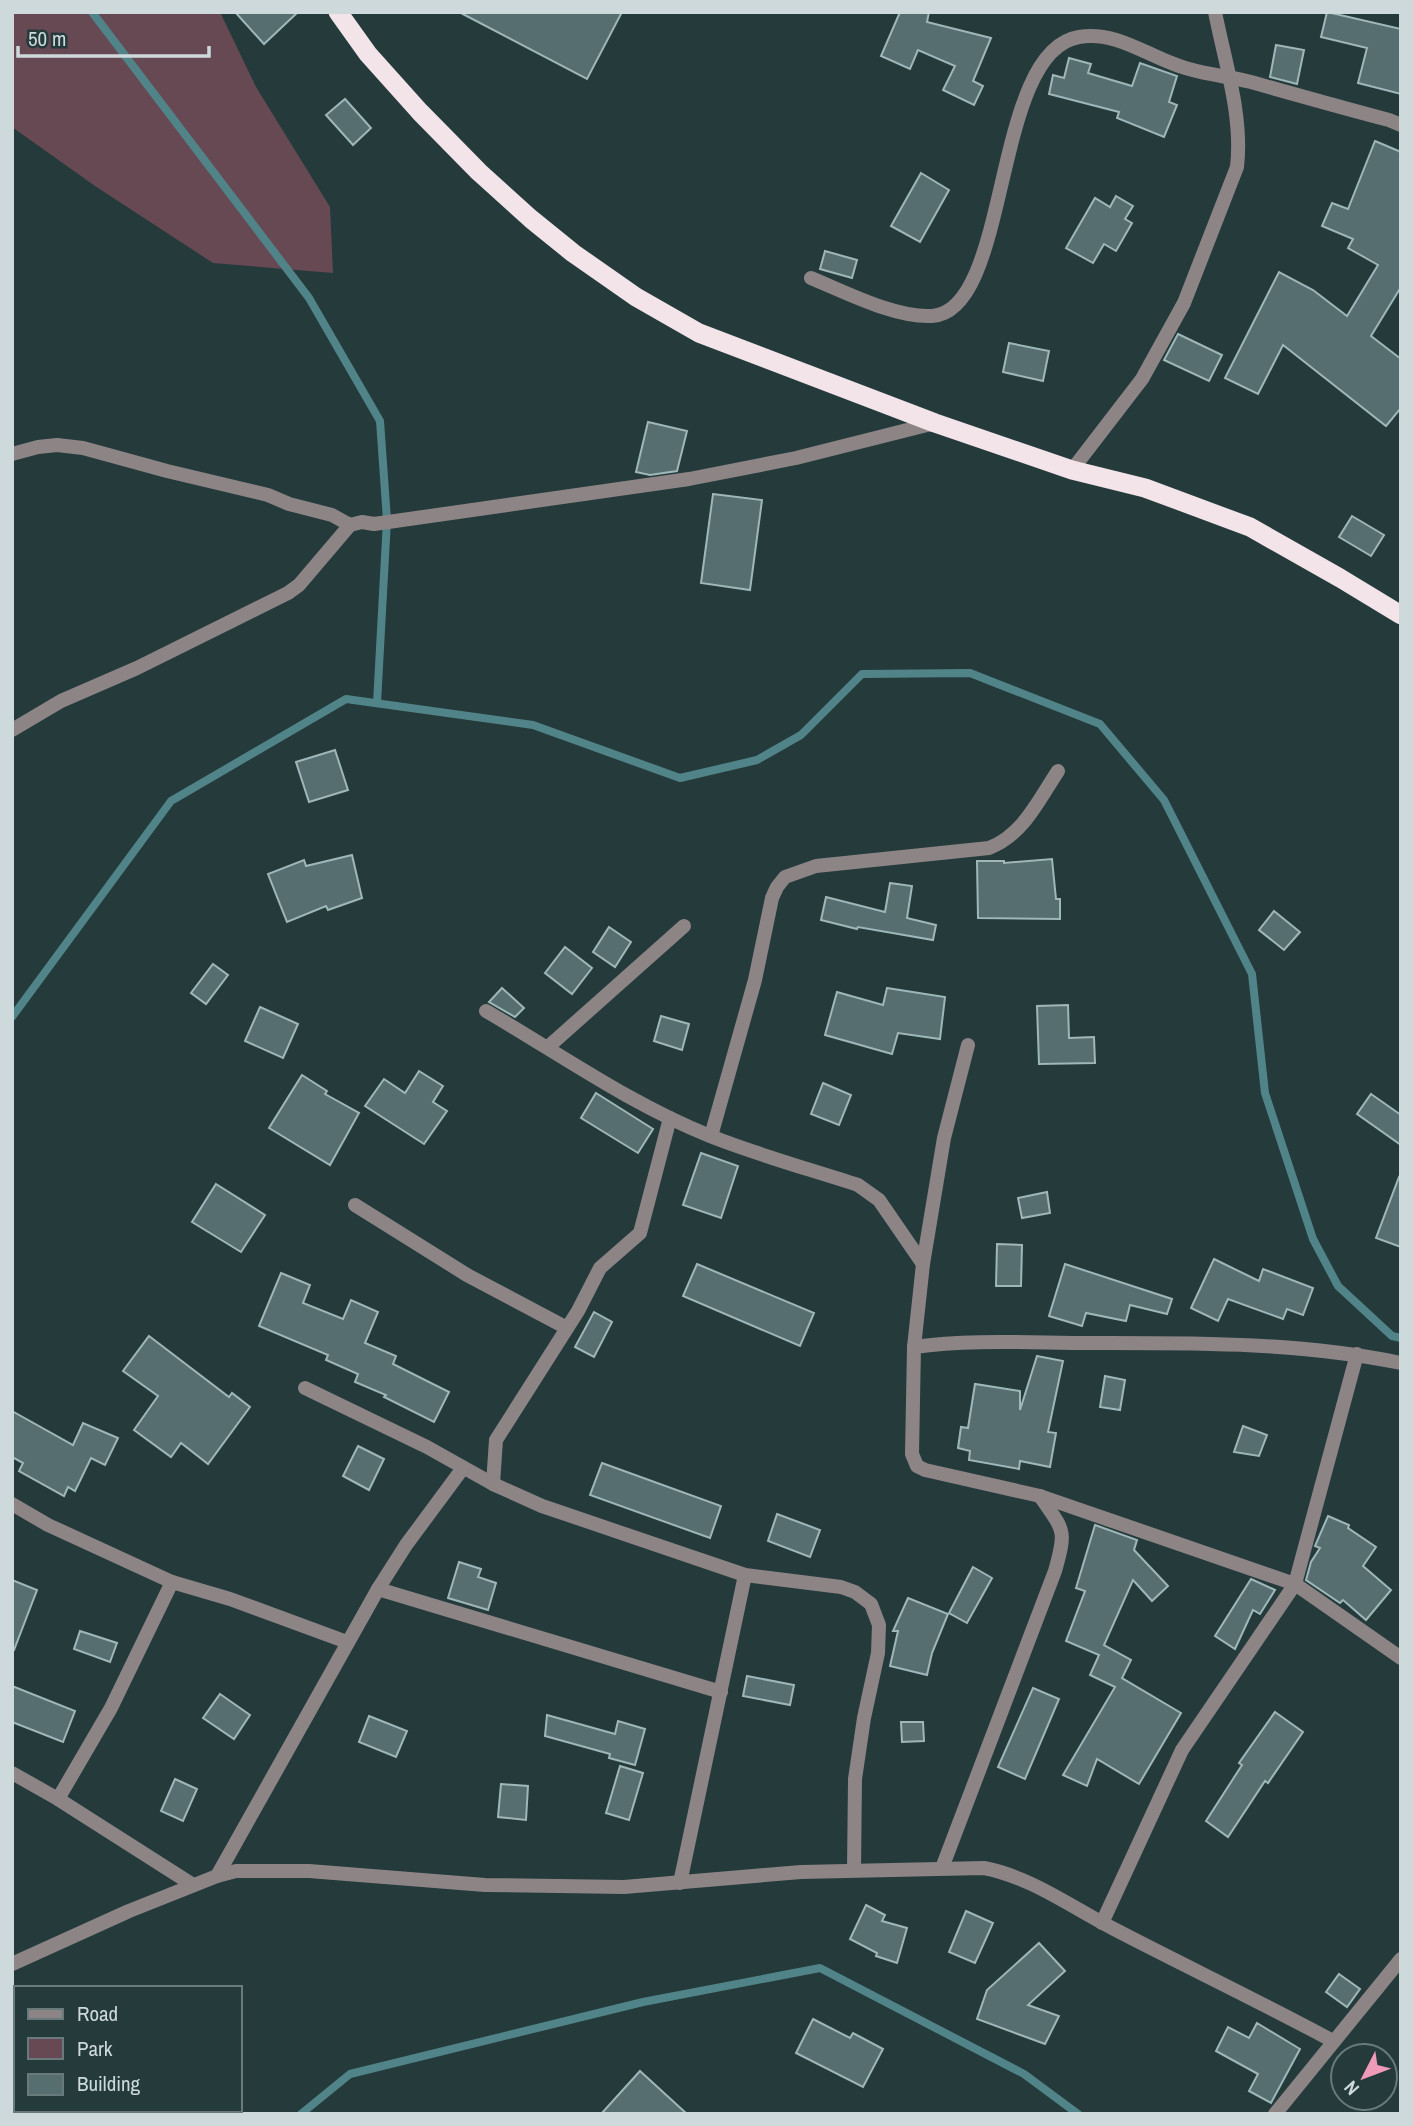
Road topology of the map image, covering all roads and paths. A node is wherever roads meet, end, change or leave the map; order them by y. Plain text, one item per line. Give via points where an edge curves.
1 (338, 12) edge
2 (1215, 12) edge
3 (1228, 76) junction
4 (1401, 125) edge
5 (811, 278) dead end
6 (935, 423) junction
7 (12, 454) edge
8 (1072, 470) junction
9 (350, 526) junction
10 (1401, 615) edge
11 (12, 730) edge
12 (1058, 771) dead end
13 (684, 926) dead end
14 (486, 1011) dead end
15 (968, 1045) dead end
16 (548, 1047) junction
17 (670, 1118) junction
18 (711, 1136) junction
19 (355, 1205) dead end
20 (923, 1264) junction
21 (567, 1328) junction
22 (914, 1347) junction
23 (1357, 1354) junction
24 (1401, 1363) edge
25 (305, 1388) dead end
26 (463, 1468) junction
27 (493, 1484) junction
28 (1040, 1496) junction
29 (12, 1504) edge
30 (745, 1575) junction
31 (172, 1582) junction
32 (1295, 1584) junction
33 (377, 1589) junction
34 (347, 1642) junction
35 (1401, 1658) edge
36 (721, 1692) junction
37 (12, 1773) edge
38 (58, 1799) junction
39 (942, 1868) junction
40 (854, 1870) junction
41 (217, 1876) junction
42 (680, 1883) junction
43 (193, 1885) junction
44 (1102, 1923) junction
45 (1401, 1959) edge
46 (12, 1964) edge
47 (1333, 2041) junction
48 (1275, 2114) edge

1 - 6 highway via 368,54 479,172 573,253 699,333
2 - 3 street
3 - 4 street
3 - 5 street via 1187,69 1105,37 1078,37 1057,46 1042,63 1025,99 979,266 958,305 931,316 897,312
3 - 8 street via 1240,145 1237,167 1184,303 1142,379
6 - 8 highway
6 - 9 street via 688,479
7 - 9 street via 57,445 83,448 268,495 332,515
8 - 10 highway via 1145,488 1250,527
9 - 11 street via 288,593 61,701
12 - 18 street via 1024,822 1006,841 989,848 816,866 785,877 772,898 755,980
13 - 16 street
14 - 16 street
15 - 20 street via 944,1138
16 - 17 street via 587,1074
17 - 18 street
17 - 21 street via 640,1233 600,1268
18 - 20 street via 858,1185 879,1200
19 - 21 street via 467,1275
20 - 22 street
21 - 27 street via 496,1440
22 - 23 street via 1220,1344
22 - 28 street via 912,1454 917,1466
23 - 24 street
23 - 32 street
25 - 26 street
26 - 27 street
26 - 33 street
27 - 30 street via 542,1506
28 - 32 street
28 - 39 street via 1057,1521 1063,1542
29 - 31 street via 57,1530
30 - 36 street
30 - 40 street via 841,1587 863,1597 877,1615 878,1653 855,1779
31 - 34 street
31 - 38 street via 111,1708
32 - 35 street
32 - 44 street via 1182,1750
33 - 34 street
33 - 36 street
34 - 41 street
36 - 42 street
37 - 38 street
38 - 43 street
39 - 40 street
39 - 44 street via 1006,1873
40 - 42 street
41 - 42 street via 236,1871 309,1871 485,1885
41 - 43 street
43 - 46 street
44 - 47 street
45 - 47 street
47 - 48 street

